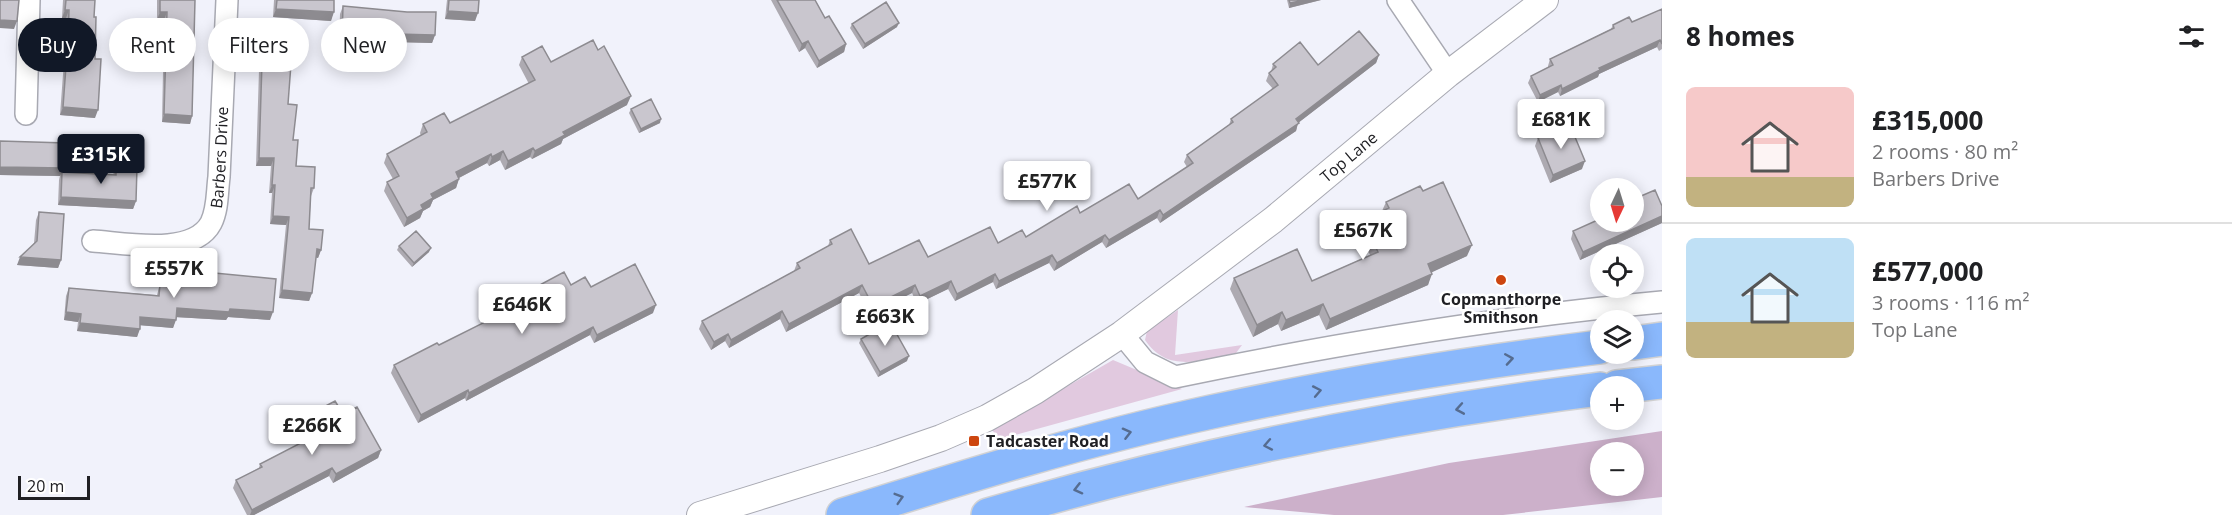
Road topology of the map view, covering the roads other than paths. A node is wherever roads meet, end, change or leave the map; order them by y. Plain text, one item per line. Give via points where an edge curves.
1 (29, 0) edge
2 (227, 0) edge
3 (1398, 0) edge
4 (1545, 0) edge
5 (1448, 74) junction
6 (26, 114) dead end
7 (93, 242) dead end
8 (1662, 302) edge
9 (1122, 334) junction
10 (1662, 339) edge
11 (1644, 342) edge
12 (1590, 348) edge
13 (1662, 382) edge
14 (1644, 384) edge
15 (1590, 390) edge
16 (700, 515) edge
17 (843, 515) edge
18 (988, 515) edge

1 - 6 street
2 - 7 street, Barbers Drive via 217,204 211,223 201,235 185,244
3 - 5 street
4 - 5 street, Top Lane
5 - 9 street, Top Lane via 1273,220
8 - 9 street via 1429,331 1175,377 1145,362
9 - 16 street via 987,418 880,459
10 - 11 highway
17 -> 12 highway via 1057,450 1210,412 1377,379
13 - 14 highway
15 -> 18 highway via 1351,428 1195,459

